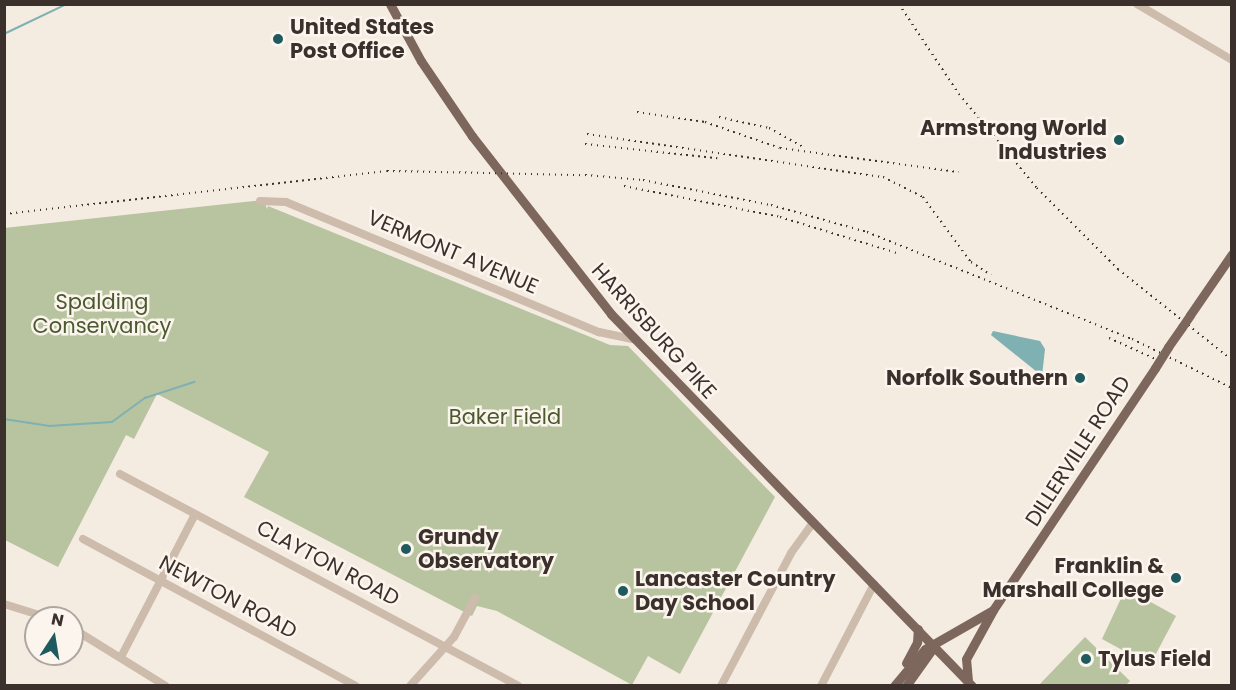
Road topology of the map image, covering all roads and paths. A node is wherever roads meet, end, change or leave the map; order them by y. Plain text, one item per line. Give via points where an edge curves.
1 (390, 4) edge
2 (1137, 4) edge
3 (1232, 60) edge
4 (260, 201) dead end
5 (1232, 254) edge
6 (633, 339) junction
7 (120, 474) dead end
8 (195, 514) junction
9 (813, 523) junction
10 (83, 539) dead end
11 (160, 581) junction
12 (874, 584) junction
13 (475, 598) dead end
14 (4, 604) edge
15 (24, 610) edge
16 (993, 610) junction
17 (918, 630) junction
18 (84, 635) edge
19 (447, 646) junction
20 (935, 647) junction
21 (121, 657) junction
22 (896, 682) edge
23 (970, 684) edge
24 (166, 686) edge
25 (357, 686) edge
26 (410, 686) edge
27 (518, 686) edge
28 (721, 686) edge
29 (821, 686) edge
30 (906, 686) edge

1 - 6 main road, HARRISBURG PIKE via 422,62 472,136
2 - 3 street
4 - 6 street, VERMONT AVENUE via 286,202 599,332
5 - 16 main road, DILLERVILLE ROAD, bridge
6 - 9 main road, HARRISBURG PIKE
7 - 8 street, CLAYTON ROAD
8 - 11 street
8 - 19 street, CLAYTON ROAD
9 - 12 main road, HARRISBURG PIKE
9 - 28 street via 795,547
10 - 11 street, NEWTON ROAD
11 - 21 street
11 - 25 street, NEWTON ROAD
12 - 17 main road, HARRISBURG PIKE
12 - 29 street
13 - 19 street
14 - 15 street
16 - 20 main road, DILLERVILLE ROAD
16 - 23 main road via 966,659
17 - 20 main road, HARRISBURG PIKE
17 - 22 main road via 917,642
18 - 21 street
19 - 26 street
19 - 27 street, CLAYTON ROAD
20 - 22 main road, DILLERVILLE ROAD via 917,656
20 - 23 main road, HARRISBURG PIKE
20 - 30 main road
21 - 24 street

